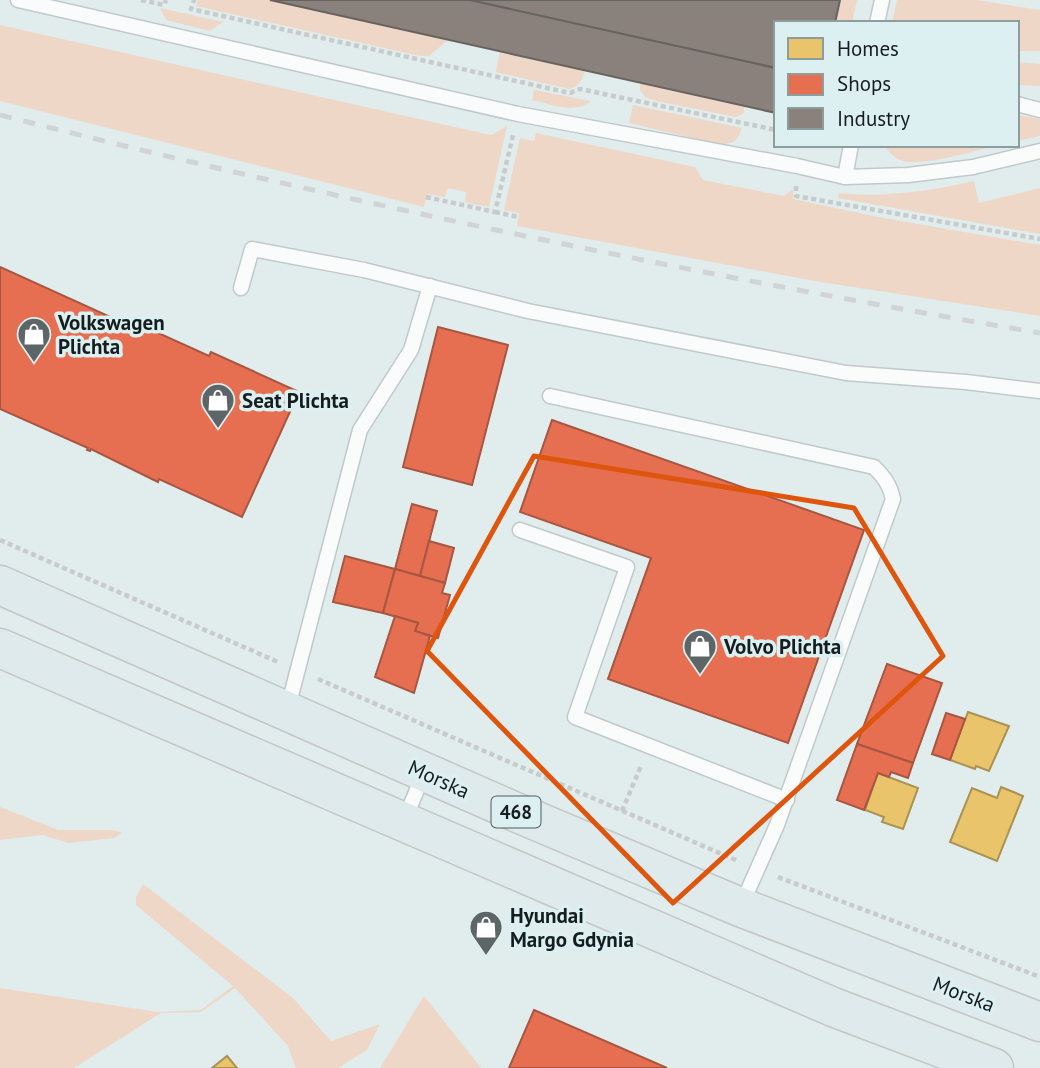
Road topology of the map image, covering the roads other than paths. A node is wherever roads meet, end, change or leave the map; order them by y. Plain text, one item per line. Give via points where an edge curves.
1 (18, 0) edge
2 (882, 0) edge
3 (877, 21) edge
4 (1019, 105) edge
5 (1040, 110) edge
6 (851, 147) edge
7 (1040, 151) edge
8 (845, 177) junction
9 (430, 286) junction
10 (241, 288) dead end
11 (1040, 391) edge
12 (550, 396) dead end
13 (520, 530) dead end
14 (0, 585) edge
15 (0, 648) edge
16 (286, 712) junction
17 (424, 772) junction
18 (787, 800) junction
19 (404, 823) junction
20 (740, 907) junction
21 (1040, 1022) edge
22 (993, 1068) edge

1 - 8 lane via 517,114
2 - 3 lane
4 - 5 lane
6 - 8 lane
7 - 8 lane via 973,167
9 - 10 lane via 252,249
9 - 11 lane via 528,311 846,373
9 - 16 lane via 411,350 360,430
12 - 18 lane via 874,467 884,476 893,499
13 - 18 lane via 627,567 575,717
14 - 16 main road, Morska / 468
15 - 19 main road, 468
16 - 17 main road, Morska / 468
17 - 19 lane
17 - 20 main road, Morska / 468
18 - 20 lane
19 - 22 main road, 468 via 833,1007
20 - 21 main road, Morska / 468

